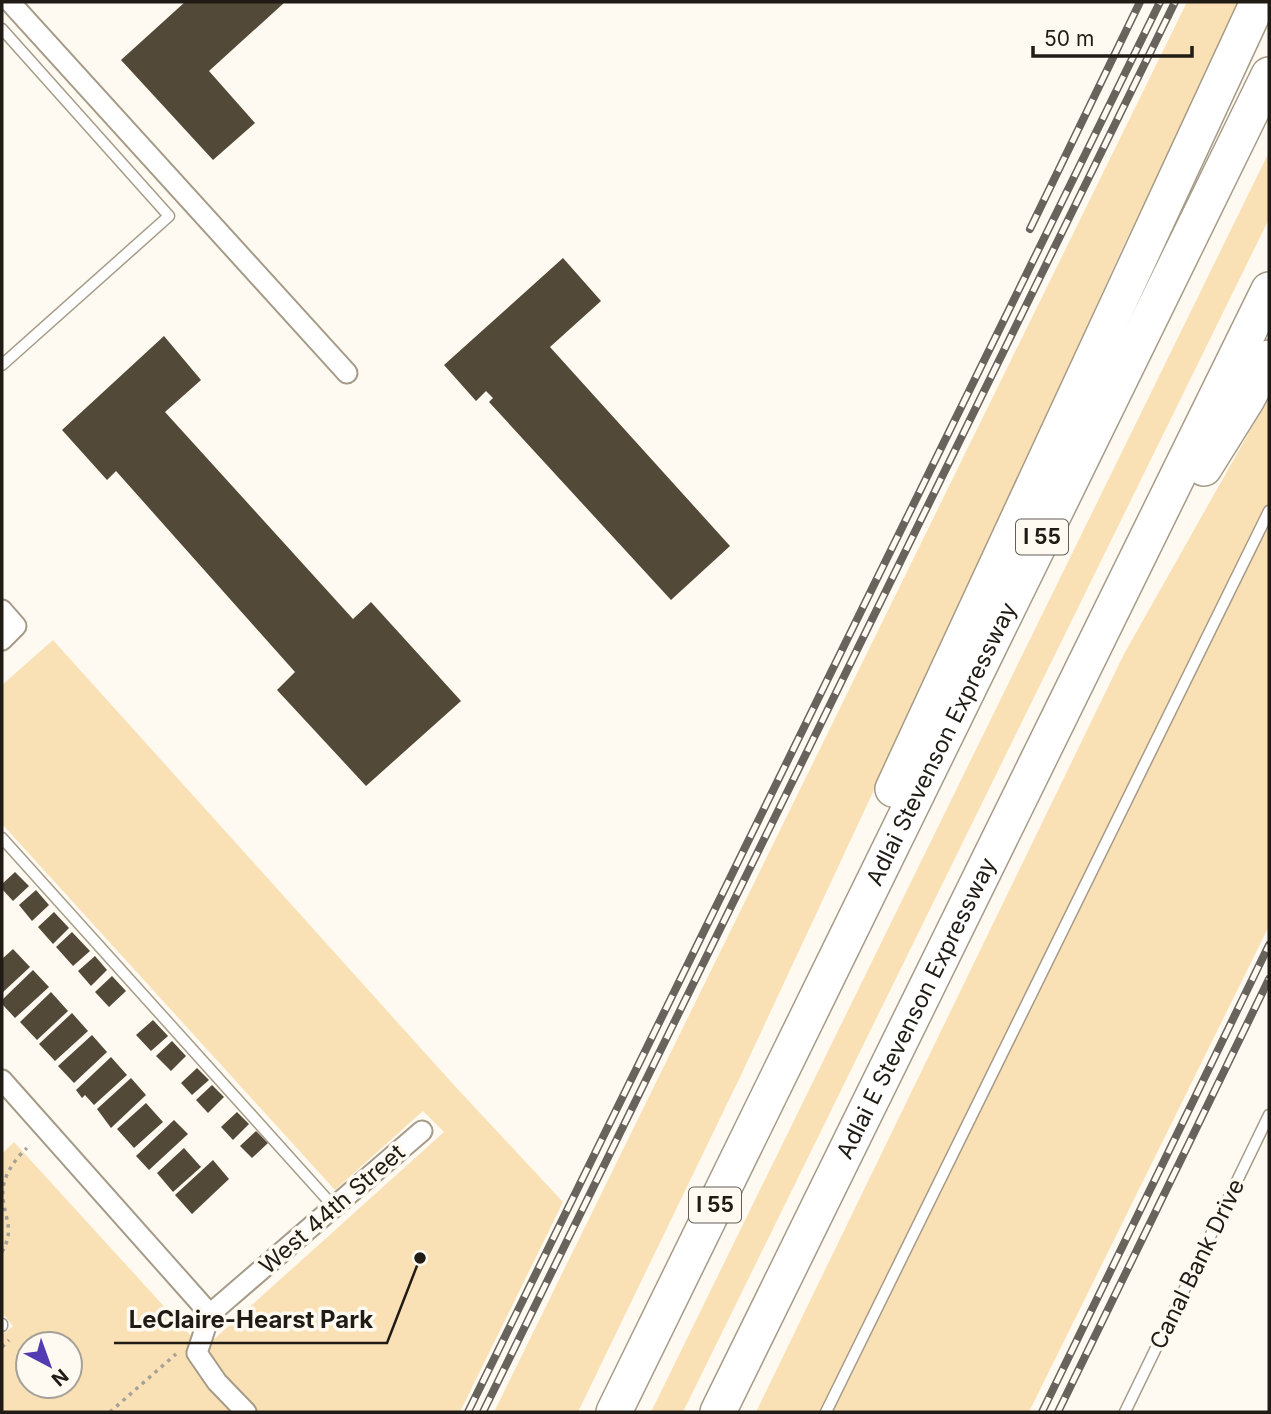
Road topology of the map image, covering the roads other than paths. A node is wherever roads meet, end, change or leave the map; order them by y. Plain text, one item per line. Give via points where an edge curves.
1 (10, 2) edge
2 (1258, 2) edge
3 (2, 29) edge
4 (1269, 75) edge
5 (1269, 290) edge
6 (1269, 358) edge
7 (2, 365) edge
8 (347, 373) dead end
9 (1269, 511) edge
10 (1115, 606) junction
11 (2, 610) edge
12 (9, 633) edge
13 (2, 838) edge
14 (815, 999) junction
15 (2, 1080) edge
16 (1269, 1115) edge
17 (422, 1131) dead end
18 (334, 1207) junction
19 (210, 1314) junction
20 (246, 1412) edge
21 (614, 1412) edge
22 (718, 1412) edge
23 (826, 1412) edge
24 (1125, 1412) edge

1 - 8 street
2 - 14 highway via 895,783
3 - 7 lane via 169,216
4 - 14 highway, Adlai Stevenson Expressway / I 55
5 - 10 highway
6 - 10 highway
9 - 23 lane
10 - 22 highway, Adlai E Stevenson Expressway
11 - 12 street
13 - 18 lane
14 - 21 highway, Adlai Stevenson Expressway / I 55
15 - 19 street
16 - 24 lane, Canal Bank Drive
17 - 18 street, West 44th Street
18 - 19 street, West 44th Street
19 - 20 street via 197,1353

